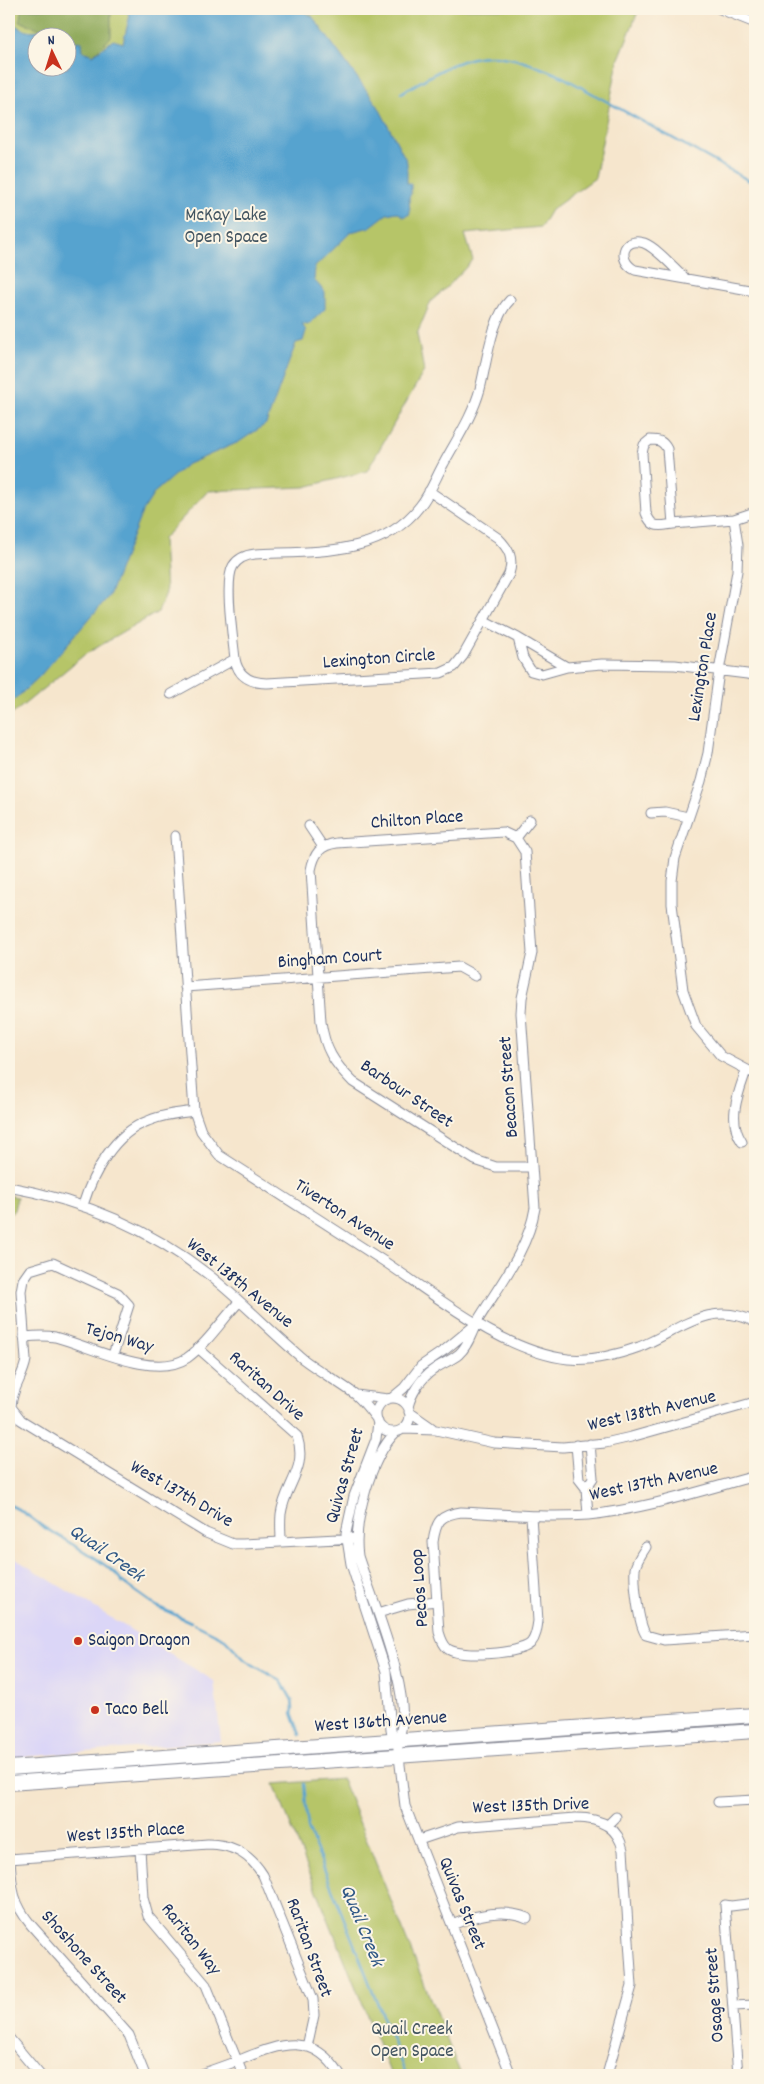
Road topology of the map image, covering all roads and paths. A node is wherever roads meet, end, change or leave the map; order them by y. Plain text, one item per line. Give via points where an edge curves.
1 (720, 9) edge
2 (755, 23) edge
3 (684, 277) junction
4 (755, 291) edge
5 (510, 300) dead end
6 (429, 491) junction
7 (755, 512) edge
8 (734, 519) junction
9 (673, 524) junction
10 (483, 620) junction
11 (518, 638) junction
12 (235, 659) junction
13 (566, 667) junction
14 (719, 671) junction
15 (755, 675) edge
16 (172, 694) dead end
17 (651, 813) dead end
18 (688, 817) junction
19 (530, 820) dead end
20 (309, 826) dead end
21 (175, 836) dead end
22 (516, 838) junction
23 (323, 847) junction
24 (475, 976) dead end
25 (319, 978) junction
26 (185, 987) junction
27 (751, 1073) edge
28 (194, 1111) junction
29 (742, 1142) dead end
30 (531, 1167) junction
31 (9, 1187) edge
32 (83, 1206) junction
33 (239, 1302) junction
34 (755, 1322) edge
35 (477, 1323) junction
36 (24, 1337) junction
37 (198, 1348) junction
38 (113, 1355) junction
39 (356, 1395) junction
40 (390, 1399) junction
41 (755, 1402) edge
42 (409, 1410) junction
43 (377, 1420) junction
44 (399, 1430) junction
45 (436, 1430) junction
46 (590, 1444) junction
47 (576, 1446) junction
48 (755, 1478) edge
49 (586, 1488) junction
50 (588, 1514) junction
51 (531, 1516) junction
52 (440, 1519) joint
53 (346, 1538) junction
54 (356, 1538) junction
55 (281, 1542) junction
56 (646, 1547) dead end
57 (437, 1601) junction
58 (378, 1613) junction
59 (755, 1634) edge
60 (755, 1715) edge
61 (755, 1731) edge
62 (397, 1740) junction
63 (399, 1756) junction
64 (9, 1768) edge
65 (9, 1784) edge
66 (755, 1800) edge
67 (718, 1802) dead end
68 (616, 1816) dead end
69 (608, 1825) junction
70 (419, 1840) junction
71 (140, 1849) junction
72 (244, 1853) joint
73 (9, 1859) edge
74 (755, 1904) edge
75 (527, 1918) dead end
76 (452, 1925) junction
77 (755, 2005) edge
78 (733, 2006) junction
79 (9, 2038) edge
80 (307, 2047) junction
81 (237, 2061) junction
82 (40, 2075) edge
83 (145, 2075) edge
84 (198, 2075) edge
85 (243, 2075) edge
86 (340, 2075) edge
87 (512, 2075) edge
88 (607, 2075) edge
89 (738, 2075) edge

1 - 2 street
3 - 3 street via 650,246 636,242 623,254 625,262 635,270
3 - 4 street
5 - 6 street via 499,316 472,411
6 - 10 street, Lexington Circle via 498,538 509,550 512,558 509,574
6 - 12 street via 408,519 366,544 337,550 255,554 237,561 228,583
7 - 8 street
8 - 9 street
8 - 14 street, Lexington Place via 737,571
9 - 9 street via 668,449 664,443 650,440 642,453 646,513 649,522 657,526
10 - 11 street
10 - 12 street, Lexington Circle via 457,664 441,673 261,683 245,677
11 - 13 street
11 - 13 street via 531,672 542,674
12 - 16 street
13 - 14 street via 644,664
14 - 15 street
14 - 18 street, Lexington Place via 708,753
17 - 18 street
18 - 27 street, Lexington Place via 672,881 682,990 703,1037 721,1056
19 - 22 street
20 - 23 street
21 - 26 street, Tiverton Avenue
22 - 23 street, Chilton Place via 503,832 491,832 336,842
22 - 30 street, Beacon Street via 525,852 532,952 521,1013
23 - 25 street, Barbour Street via 314,858 311,870
24 - 25 street, Bingham Court via 459,967
25 - 26 street, Bingham Court
25 - 30 street, Barbour Street via 324,1040 334,1061 353,1082 475,1160 496,1167
26 - 28 street, Tiverton Avenue
27 - 29 street via 737,1099 734,1122
28 - 32 street via 146,1121 132,1129 97,1168
28 - 35 street, Tiverton Avenue via 201,1131 219,1155
30 - 35 street, Beacon Street via 535,1208 532,1227
31 - 32 street, West 138th Avenue
32 - 33 street, West 138th Avenue via 127,1224 165,1245
33 - 37 street, Tejon Way
33 - 39 street, West 138th Avenue via 304,1359
34 - 35 street, Tiverton Avenue via 737,1315 705,1315 638,1347 586,1359 569,1359 527,1350
35 - 40 street, Beacon Street via 421,1366 404,1388
35 - 42 street, Beacon Street via 459,1354 432,1370 412,1394
36 - 38 street, Tejon Way via 55,1337
36 - 38 street via 23,1280 30,1270 53,1263 118,1293 129,1305
36 - 55 street, West 137th Drive via 24,1369 12,1393 11,1407 21,1420 206,1533 233,1544
37 - 38 street, Tejon Way via 178,1363 161,1367
37 - 55 street, Raritan Drive via 297,1436 301,1448 300,1462 281,1513
39 - 40 street, West 138th Avenue
39 - 43 street, West 138th Avenue
40 - 42 street via 401,1401
40 - 43 street via 380,1404
41 - 46 street, West 138th Avenue via 631,1437
42 - 44 street via 408,1421
42 - 45 street, West 138th Avenue
43 - 44 street via 385,1430
43 - 53 street, Quivas Street via 376,1439 354,1496
44 - 45 street, West 138th Avenue
44 - 54 street, Quivas Street via 385,1445 364,1496
45 - 47 street, West 138th Avenue via 494,1443
46 - 47 street, West 138th Avenue
46 - 49 street via 592,1478
47 - 49 street via 579,1479
48 - 50 street, West 137th Avenue via 662,1501
49 - 50 street
50 - 51 street, West 137th Avenue
51 - 52 street, West 137th Avenue via 461,1512
51 - 57 street, Pecos Loop via 538,1621 532,1641 518,1650 454,1652 441,1641
52 - 57 street, Pecos Loop via 433,1542
53 - 54 street, West 137th Drive
53 - 55 street, West 137th Drive
53 - 62 street, Quivas Street via 351,1564 386,1671 391,1730
54 - 58 street, Quivas Street via 358,1556
56 - 59 street via 635,1568 639,1617 646,1635 664,1640
57 - 58 street via 408,1604
58 - 62 street, Quivas Street via 400,1685 402,1728
60 - 62 main road, West 136th Avenue
61 - 63 main road, West 136th Avenue
62 - 63 street, Quivas Street
62 - 64 main road, West 136th Avenue
63 - 65 main road, West 136th Avenue
63 - 70 street, Quivas Street via 403,1799
66 - 67 street
68 - 69 street
69 - 70 street, West 135th Drive via 596,1819 576,1818 466,1826
69 - 88 street, West 135th Drive via 620,1838 623,1850 631,1992
70 - 76 street, Quivas Street
71 - 72 street, West 135th Place via 218,1844
71 - 73 street, West 135th Place
71 - 81 street, Raritan Way via 143,1898 148,1916 209,1990
72 - 80 street, Raritan Street via 256,1863 263,1875 312,1999 314,2015
73 - 83 street, Shoshone Street via 18,1907 129,2035
74 - 78 street, Osage Street via 725,1905
75 - 76 street via 511,1913 477,1916
76 - 87 street, Quivas Street
77 - 78 street
78 - 89 street, Osage Street
79 - 82 street
80 - 81 street via 277,2046
80 - 86 street via 325,2056
81 - 84 street
81 - 85 street, Raritan Way

